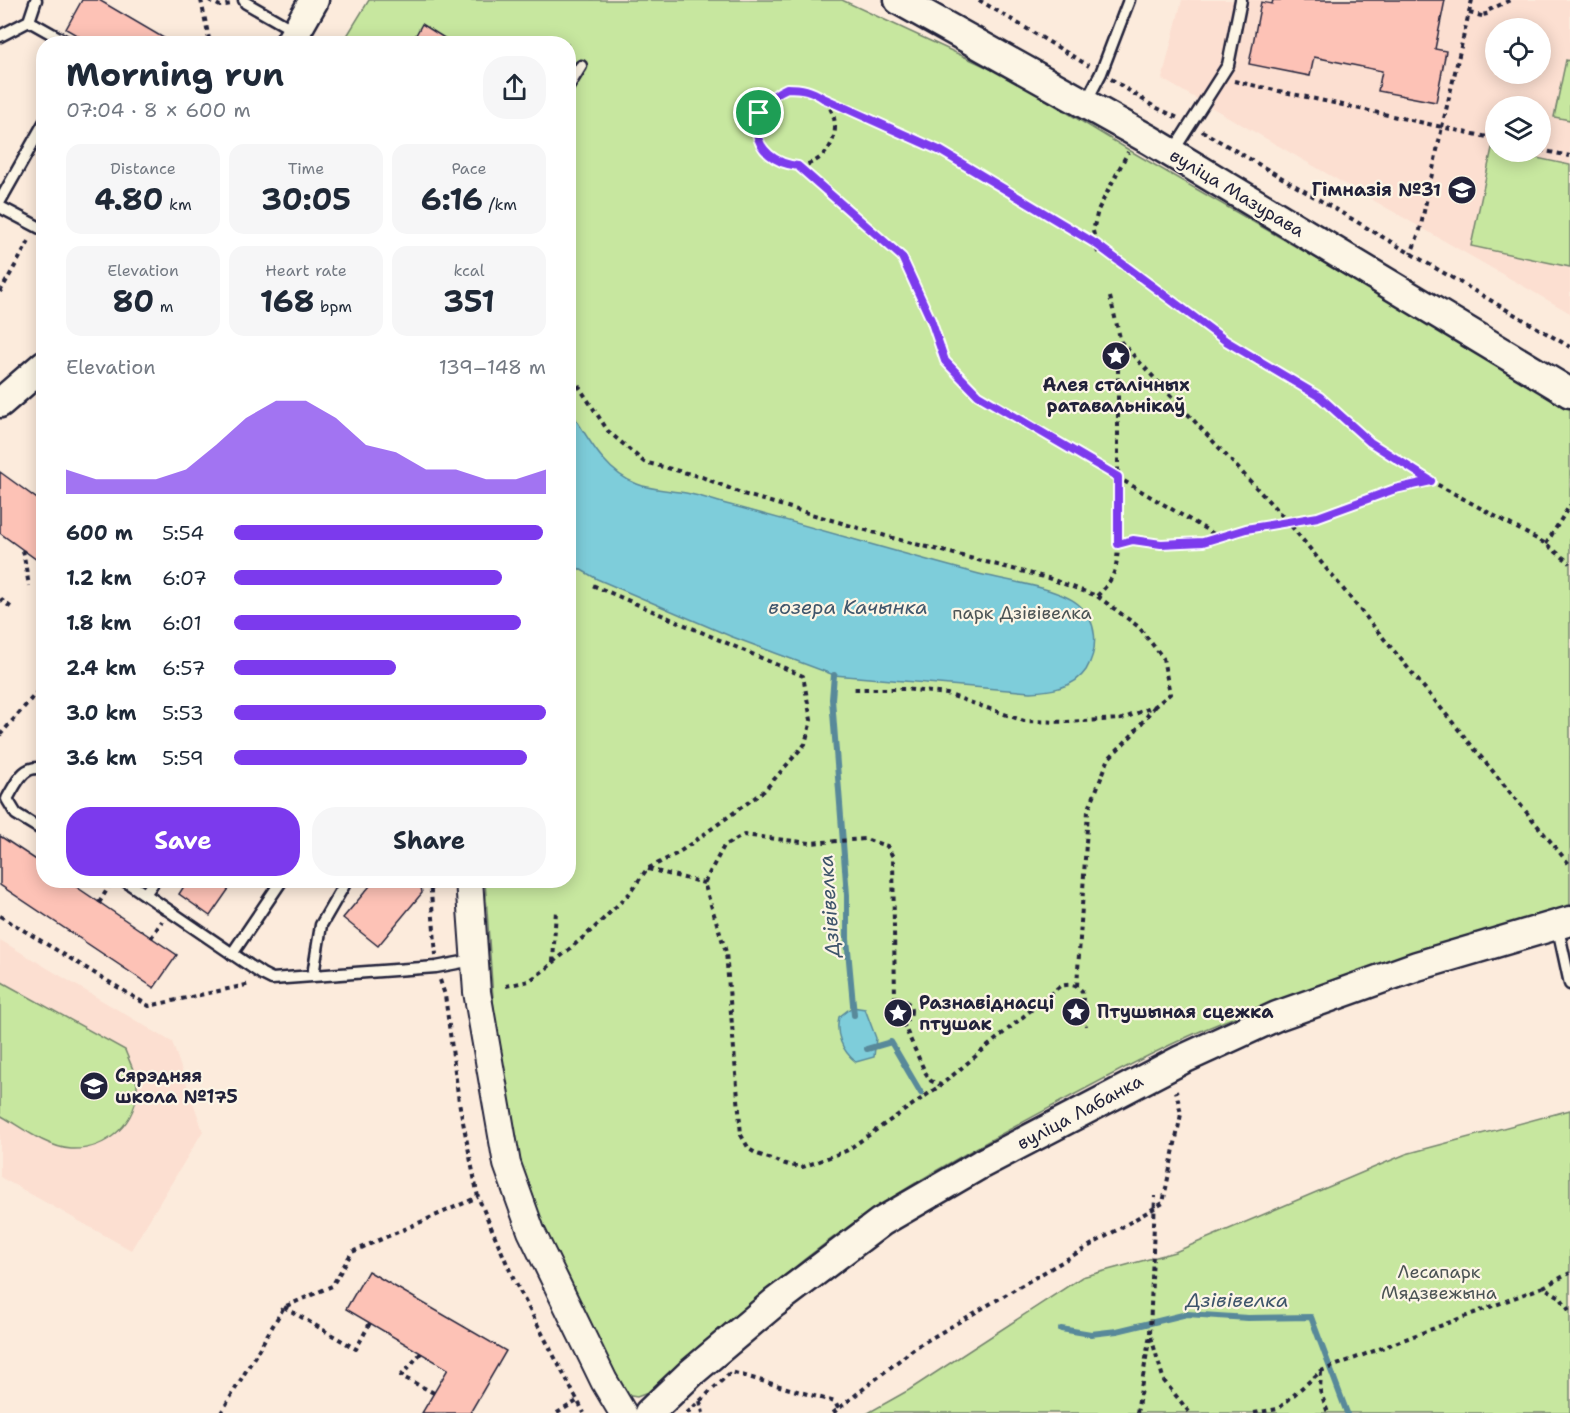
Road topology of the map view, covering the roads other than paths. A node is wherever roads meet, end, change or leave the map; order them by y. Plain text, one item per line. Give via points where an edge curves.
1 (36, 0) edge
2 (314, 0) edge
3 (899, 0) edge
4 (1129, 0) edge
5 (1241, 0) edge
6 (245, 1) edge
7 (28, 21) junction
8 (0, 36) edge
9 (55, 36) edge
10 (291, 36) edge
11 (293, 36) edge
12 (581, 66) dead end
13 (576, 74) edge
14 (1085, 103) junction
15 (36, 137) edge
16 (1172, 153) junction
17 (0, 201) edge
18 (0, 207) edge
19 (36, 225) edge
20 (36, 372) edge
21 (1570, 393) edge
22 (0, 403) edge
23 (36, 768) edge
24 (36, 826) edge
25 (136, 888) edge
26 (149, 888) edge
27 (277, 888) edge
28 (342, 888) edge
29 (468, 888) edge
30 (145, 894) junction
31 (1564, 922) edge
32 (232, 954) junction
33 (473, 960) junction
34 (314, 975) junction
35 (1570, 984) edge
36 (623, 1413) edge
37 (649, 1413) edge

1 - 7 lane
2 - 11 main road
3 - 14 main road, вуліца Мазурава
4 - 14 lane
5 - 16 lane via 1228,64
6 - 10 lane
7 - 8 lane
7 - 9 lane
12 - 13 lane
14 - 16 main road, вуліца Мазурава
15 - 17 lane
16 - 21 main road, вуліца Мазурава
18 - 19 lane
20 - 22 main road
23 - 24 lane via 24,772 7,799 16,814
25 - 30 lane
26 - 30 lane
27 - 32 lane
28 - 34 lane via 321,925
29 - 33 street
30 - 32 lane
31 - 35 lane
31 - 37 main road, вуліца Лабанка via 1418,966 1277,1016 1180,1060 981,1164 881,1222 774,1303
32 - 34 lane via 272,979
33 - 34 lane via 436,967
33 - 36 street via 507,1164 531,1231

